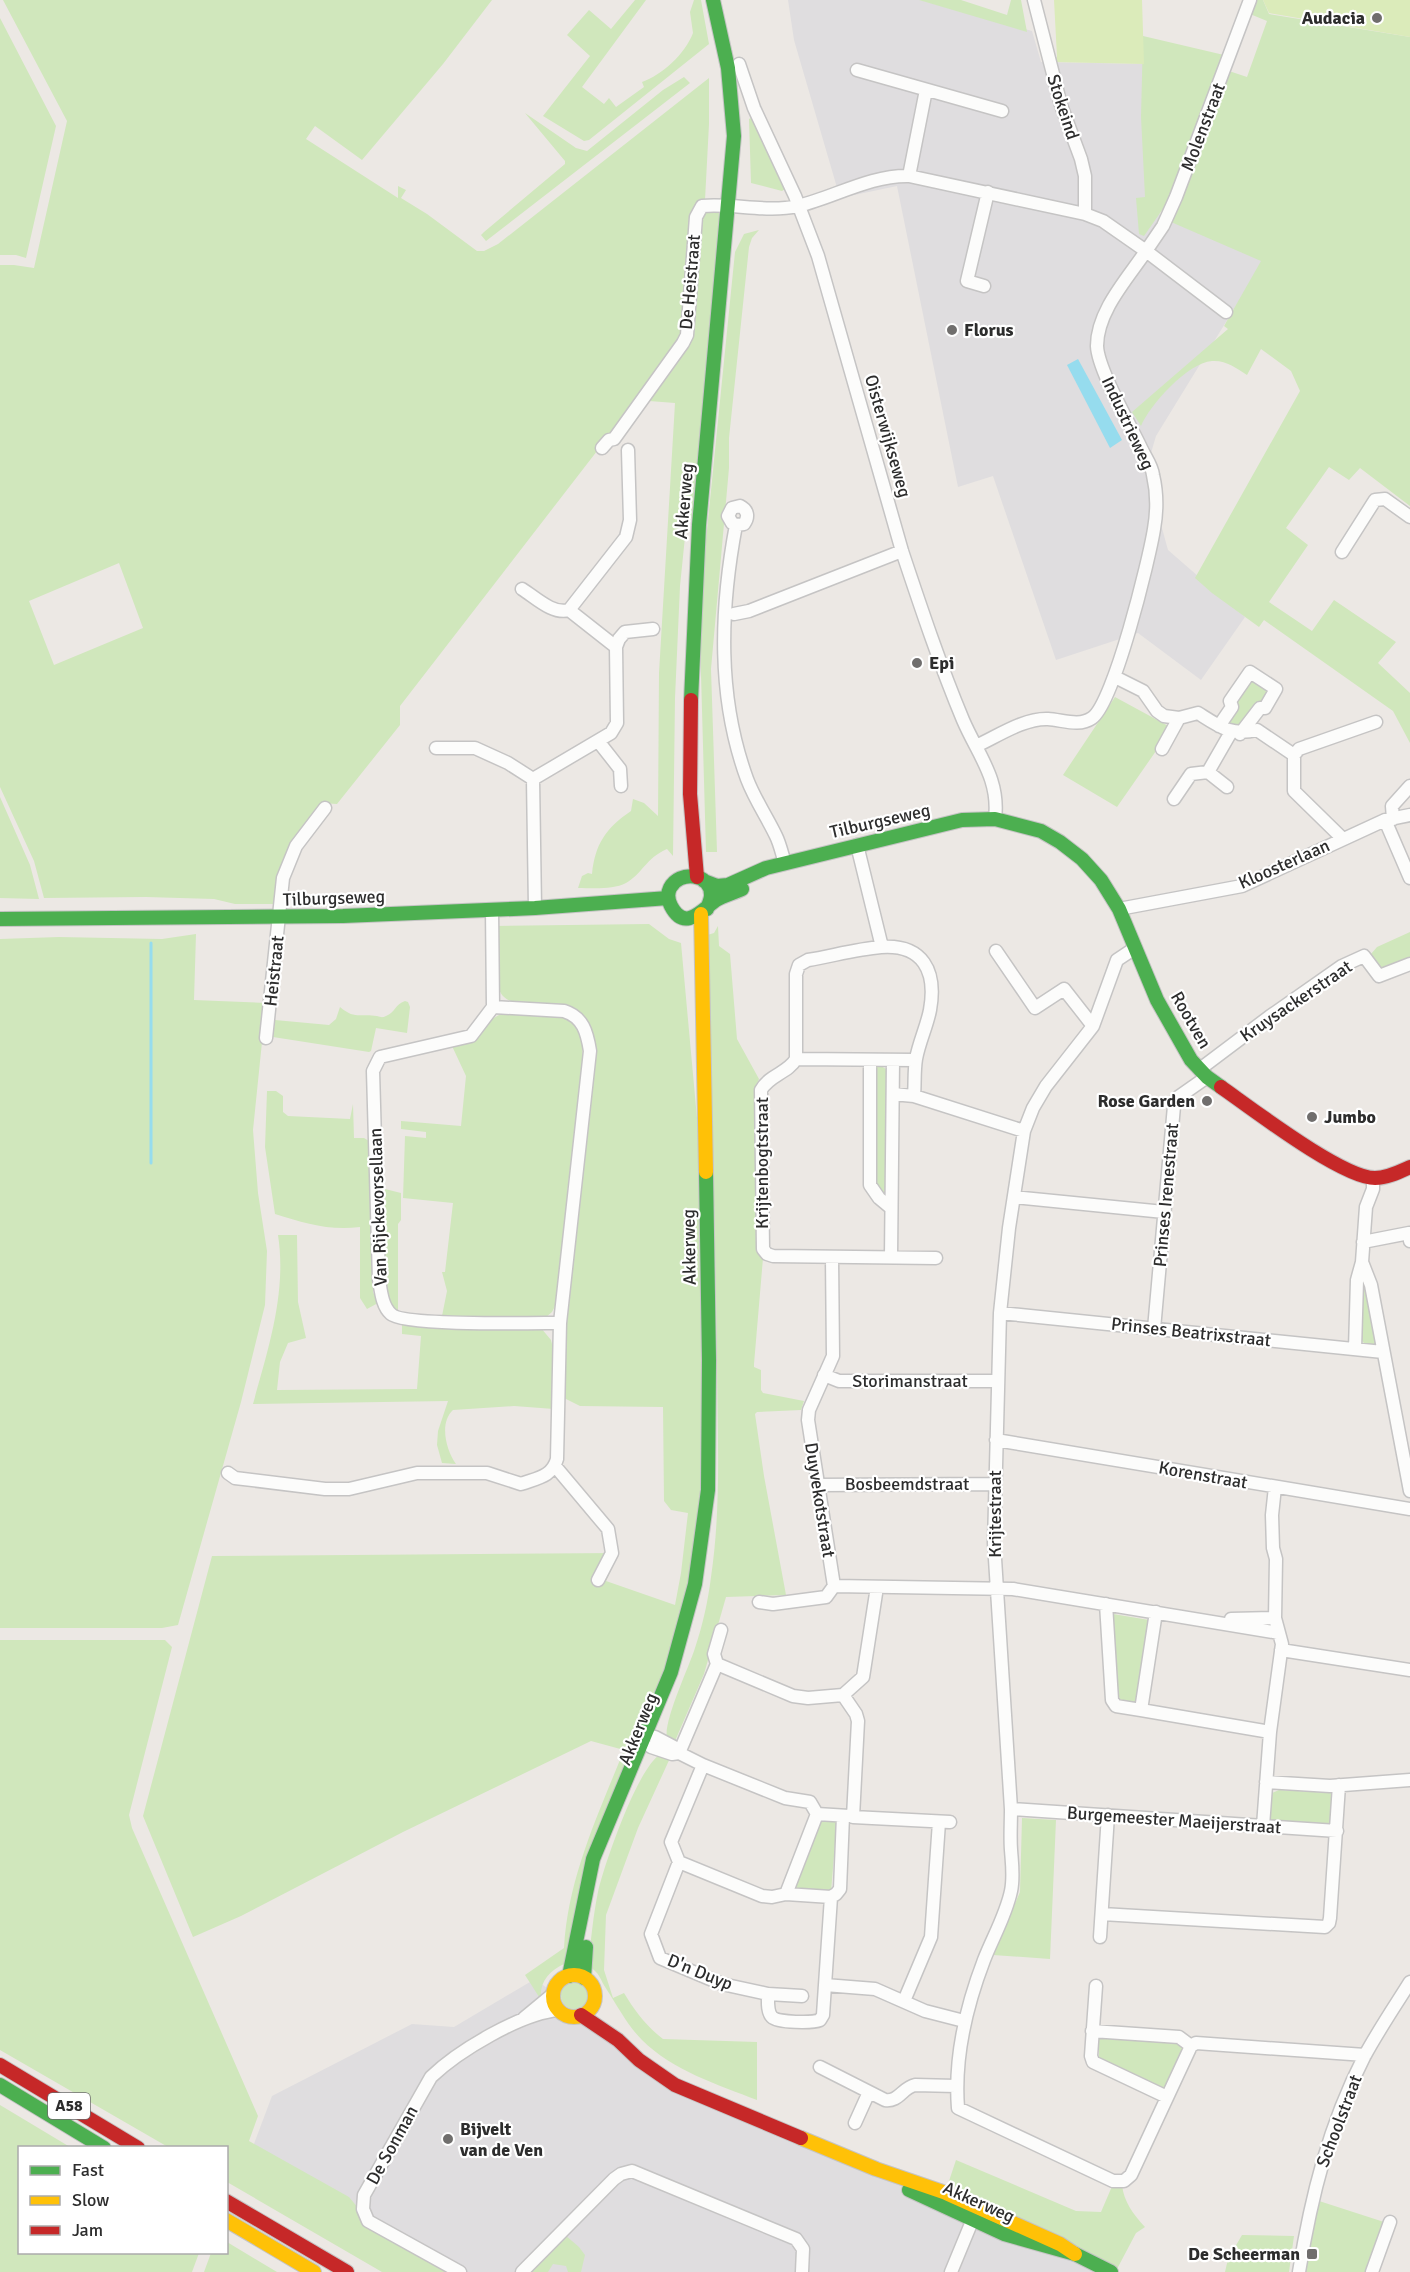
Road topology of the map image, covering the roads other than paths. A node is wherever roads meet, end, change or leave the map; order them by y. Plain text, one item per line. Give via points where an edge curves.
1 (714, 0) edge
2 (1034, 0) edge
3 (1250, 0) edge
4 (739, 64) dead end
5 (857, 70) dead end
6 (926, 90) junction
7 (1002, 111) dead end
8 (909, 176) junction
9 (987, 192) junction
10 (799, 206) junction
11 (729, 207) junction
12 (1085, 214) junction
13 (1146, 250) junction
14 (984, 286) dead end
15 (1226, 312) dead end
16 (602, 448) dead end
17 (628, 450) dead end
18 (1410, 516) edge
19 (736, 525) dead end
20 (902, 551) junction
21 (1342, 552) dead end
22 (522, 589) dead end
23 (569, 610) junction
24 (734, 614) dead end
25 (653, 629) dead end
26 (616, 647) junction
27 (1115, 677) junction
28 (1179, 718) junction
29 (1376, 722) dead end
30 (1219, 726) junction
31 (1236, 733) junction
32 (598, 741) junction
33 (976, 746) junction
34 (436, 748) dead end
35 (1162, 749) dead end
36 (1294, 755) junction
37 (1208, 772) junction
38 (533, 780) junction
39 (621, 786) dead end
40 (1410, 786) edge
41 (1227, 787) dead end
42 (1174, 799) dead end
43 (325, 808) dead end
44 (1410, 815) edge
45 (995, 819) junction
46 (1389, 820) junction
47 (1342, 838) junction
48 (857, 845) junction
49 (780, 864) junction
50 (695, 878) junction
51 (1410, 878) edge
52 (668, 898) junction
53 (535, 908) junction
54 (1119, 909) junction
55 (492, 910) junction
56 (704, 912) junction
57 (684, 917) junction
58 (279, 918) junction
59 (0, 919) edge
60 (882, 947) junction
61 (1135, 948) junction
62 (996, 951) dead end
63 (1410, 964) edge
64 (702, 1004) junction
65 (493, 1007) junction
66 (1093, 1026) junction
67 (266, 1038) dead end
68 (796, 1059) junction
69 (870, 1060) junction
70 (893, 1060) junction
71 (915, 1060) junction
72 (1203, 1073) junction
73 (893, 1094) junction
74 (914, 1096) junction
75 (1024, 1131) junction
76 (1410, 1167) edge
77 (1374, 1178) junction
78 (1014, 1197) junction
79 (891, 1208) junction
80 (1164, 1212) junction
81 (1410, 1236) edge
82 (1363, 1242) junction
83 (891, 1257) junction
84 (832, 1258) junction
85 (936, 1258) dead end
86 (1362, 1262) junction
87 (999, 1313) junction
88 (560, 1323) junction
89 (1154, 1329) junction
90 (1355, 1349) junction
91 (1383, 1352) junction
92 (825, 1376) junction
93 (996, 1381) junction
94 (996, 1440) junction
95 (555, 1466) junction
96 (228, 1473) dead end
97 (995, 1484) junction
98 (818, 1485) junction
99 (1275, 1487) junction
100 (1410, 1491) edge
101 (1410, 1509) edge
102 (598, 1580) dead end
103 (834, 1586) junction
104 (877, 1587) junction
105 (995, 1589) junction
106 (759, 1602) dead end
107 (1106, 1604) junction
108 (1156, 1612) junction
109 (1275, 1618) junction
110 (1204, 1620) junction
111 (721, 1630) dead end
112 (1279, 1633) junction
113 (1281, 1650) junction
114 (717, 1664) junction
115 (1410, 1670) edge
116 (843, 1695) junction
117 (1140, 1710) junction
118 (1270, 1732) junction
119 (652, 1742) junction
120 (679, 1753) junction
121 (703, 1765) junction
122 (1410, 1780) edge
123 (1266, 1782) junction
124 (1339, 1785) junction
125 (1011, 1809) junction
126 (817, 1814) junction
127 (1108, 1815) junction
128 (848, 1816) junction
129 (1263, 1826) junction
130 (1337, 1831) junction
131 (679, 1862) junction
132 (786, 1894) junction
133 (831, 1897) junction
134 (1102, 1914) junction
135 (1100, 1937) dead end
136 (569, 1976) junction
137 (584, 1978) junction
138 (1410, 1982) edge
139 (825, 1985) junction
140 (1096, 1986) dead end
141 (553, 1994) junction
142 (768, 1994) junction
143 (802, 1996) dead end
144 (904, 2001) junction
145 (593, 2004) junction
146 (559, 2010) junction
147 (580, 2015) junction
148 (523, 2019) junction
149 (964, 2021) junction
150 (1092, 2031) junction
151 (618, 2040) junction
152 (1191, 2046) junction
153 (1365, 2055) junction
154 (0, 2065) edge
155 (820, 2067) dead end
156 (0, 2085) edge
157 (956, 2086) junction
158 (869, 2092) junction
159 (1167, 2097) junction
160 (855, 2123) dead end
161 (101, 2146) edge
162 (135, 2146) edge
163 (228, 2202) edge
164 (975, 2214) junction
165 (228, 2221) edge
166 (1390, 2222) dead end
167 (314, 2272) edge
168 (346, 2272) edge
169 (460, 2272) edge
170 (522, 2272) edge
171 (802, 2272) edge
172 (951, 2272) edge
173 (1111, 2272) edge
174 (1299, 2272) edge
175 (1372, 2272) edge

1 - 11 main road via 733,97
2 - 12 street, Stokeind via 1060,105 1081,159
3 - 13 street, Molenstraat via 1176,197
4 - 10 street, Oisterwijkseweg via 754,108
5 - 6 street
6 - 7 street
6 - 8 street
8 - 9 street
8 - 10 street via 880,178
9 - 12 street
9 - 14 street via 967,282
10 - 11 street
10 - 20 street, Oisterwijkseweg via 818,256
11 - 16 street, De Heistraat via 702,206 696,217 687,335 615,439
11 - 50 main road, Akkerweg via 694,585 688,760
12 - 13 street via 1103,221
13 - 15 street
13 - 27 street, Industrieweg via 1100,324 1097,347 1102,368 1153,473 1156,497 1154,528
17 - 23 street via 630,520 626,537
18 - 21 street via 1385,499 1375,500
19 - 49 street via 724,615 723,660 729,710 748,781 777,838
20 - 24 street
20 - 33 street, Oisterwijkseweg via 963,721
22 - 23 street via 555,610
23 - 26 street
25 - 26 street via 625,632
26 - 32 street via 617,723
27 - 28 street via 1143,691 1164,716
27 - 33 street, Industrieweg via 1096,715 1087,721 1031,721
28 - 30 street via 1198,713
28 - 35 street
29 - 36 street via 1299,748
30 - 31 street
30 - 31 street via 1250,672 1276,689 1265,708 1260,708
31 - 36 street via 1257,730
31 - 37 street
32 - 38 street
32 - 39 street via 620,770
33 - 45 street, Oisterwijkseweg via 992,777 997,804
34 - 38 street via 475,748
36 - 47 street via 1294,791
37 - 41 street
37 - 42 street via 1191,774
38 - 53 street
40 - 46 street via 1392,806
43 - 58 street, Heistraat via 289,861
44 - 46 street, Kloosterlaan
45 - 48 main road, Tilburgseweg via 962,820
45 - 54 main road, Rootven via 1028,827 1060,842 1101,880
46 - 47 street, Kloosterlaan
46 - 51 street
47 - 54 street, Kloosterlaan via 1242,886
48 - 49 main road, Tilburgseweg
48 - 60 street
49 - 50 main road, Tilburgseweg via 728,885 717,886
49 - 56 main road, Tilburgseweg via 735,894 718,899
50 - 52 main road via 672,884
50 - 56 main road via 711,894
52 - 53 main road, Tilburgseweg
52 - 57 main road via 672,909
53 - 55 main road, Tilburgseweg
54 - 61 main road, Rootven
55 - 58 main road, Tilburgseweg
55 - 65 street
56 - 57 main road
56 - 64 main road, Akkerweg
57 - 64 main road, Akkerweg via 694,947
58 - 59 main road, Tilburgseweg
58 - 67 street, Heistraat
60 - 68 street via 808,960 800,965 796,974
60 - 71 street via 910,950 923,959 929,972 930,1009
61 - 66 street, Krijtestraat via 1117,960
61 - 72 main road, Rootven via 1176,1035
62 - 66 street via 1035,1008 1064,989
63 - 72 street, Kruysackerstraat via 1379,976 1364,956 1342,966 1269,1017
64 - 119 main road, Akkerweg via 708,1490 688,1616
65 - 88 street via 564,1011 581,1022 587,1034 590,1051
65 - 88 street, Van Rijckevorsellaan via 471,1036 380,1057 373,1071 381,1293 391,1315 401,1319
66 - 75 street, Krijtestraat via 1046,1086
68 - 69 street
68 - 84 street, Krijtenbogtstraat via 761,1090 763,1249 772,1256
69 - 70 street
69 - 79 street via 870,1185
70 - 71 street
70 - 73 street
71 - 74 street
72 - 77 main road, Rootven via 1311,1149 1348,1170
72 - 80 street, Prinses Irenestraat via 1177,1098 1174,1106
73 - 74 street
73 - 79 street
74 - 75 street
75 - 78 street, Krijtestraat
76 - 77 main road
77 - 82 street via 1366,1206
78 - 80 street
78 - 87 street, Krijtestraat
79 - 83 street
80 - 89 street, Prinses Irenestraat
81 - 82 street
82 - 86 street
83 - 84 street, Krijtenbogtstraat
83 - 85 street, Krijtenbogtstraat
84 - 92 street, Duyvekotstraat via 833,1356
86 - 90 street via 1357,1280
86 - 91 street via 1371,1285
87 - 89 street, Prinses Beatrixstraat
87 - 93 street, Krijtestraat
88 - 95 street
89 - 90 street, Prinses Beatrixstraat
90 - 91 street, Prinses Beatrixstraat
91 - 100 street
92 - 93 street, Storimanstraat via 839,1381
92 - 98 street, Duyvekotstraat via 808,1420
93 - 94 street, Krijtestraat
94 - 97 street, Krijtestraat
94 - 99 street, Korenstraat
95 - 96 street via 551,1473 521,1484 487,1473 417,1473 350,1489 283,1485 235,1478
95 - 102 street via 608,1529 612,1553
97 - 98 street, Bosbeemdstraat
97 - 105 street, Krijtestraat
98 - 103 street, Duyvekotstraat
99 - 101 street, Korenstraat
99 - 109 street
103 - 104 street
103 - 106 street via 826,1597 773,1604
104 - 105 street
104 - 116 street via 863,1677
105 - 107 street
105 - 125 street, Krijtestraat
107 - 108 street
107 - 117 street via 1112,1700 1116,1706
108 - 110 street
108 - 117 street
109 - 110 street
109 - 112 street
110 - 112 street
111 - 114 street via 714,1654
112 - 113 street
113 - 115 street
113 - 118 street
114 - 116 street via 794,1696
114 - 120 street
116 - 128 street via 858,1721
117 - 118 street
118 - 123 street
119 - 120 street via 674,1747
119 - 136 main road, Akkerweg via 593,1859
119 - 137 main road, Akkerweg via 595,1889
120 - 121 street
121 - 126 street via 785,1798 810,1802
121 - 131 street via 671,1842
122 - 124 street
123 - 124 street
123 - 129 street
124 - 130 street
125 - 127 street, Burgemeester Maeijerstraat
125 - 149 street, Krijtestraat via 1011,1892
126 - 128 street
126 - 132 street
127 - 129 street, Burgemeester Maeijerstraat
127 - 134 street
128 - 133 street via 840,1889
128 - 144 street via 944,1822 931,1937
129 - 130 street, Burgemeester Maeijerstraat
130 - 134 street via 1330,1918 1325,1927
131 - 132 street via 762,1896
131 - 142 street, D'n Duyp via 651,1934 660,1958 722,1984
132 - 133 street
133 - 139 street
134 - 135 street
136 - 137 main road
136 - 141 main road via 558,1982
137 - 145 main road via 594,1992
138 - 153 street, Schoolstraat
139 - 142 street via 823,2015 814,2022 771,2017
139 - 144 street via 875,1989
140 - 150 street
141 - 146 main road
141 - 148 street, De Sonman
142 - 143 street, D'n Duyp
144 - 149 street
145 - 147 main road
145 - 151 main road, Akkerweg
146 - 147 main road via 570,2016
146 - 148 street, De Sonman
147 - 151 main road, Akkerweg
148 - 169 street, De Sonman via 447,2062 430,2077 364,2195 363,2209 368,2221
149 - 157 street, Krijtestraat
150 - 152 street via 1179,2037
150 - 159 street via 1093,2062
151 - 164 main road, Akkerweg via 675,2085 876,2169 898,2174
152 - 153 street via 1202,2042
152 - 159 street
153 - 174 street, Schoolstraat via 1335,2123 1315,2185
154 - 162 main road, A58
155 - 158 street
156 - 161 main road, A58
157 - 158 street via 908,2086 892,2101
157 - 159 street, Krijtestraat via 958,2108 1113,2181 1124,2181 1131,2175
158 - 160 street
163 - 168 main road
164 - 172 street
164 - 173 main road, Akkerweg via 1060,2244
165 - 167 main road
166 - 175 street
170 - 171 street via 614,2179 632,2170 796,2239 802,2249

